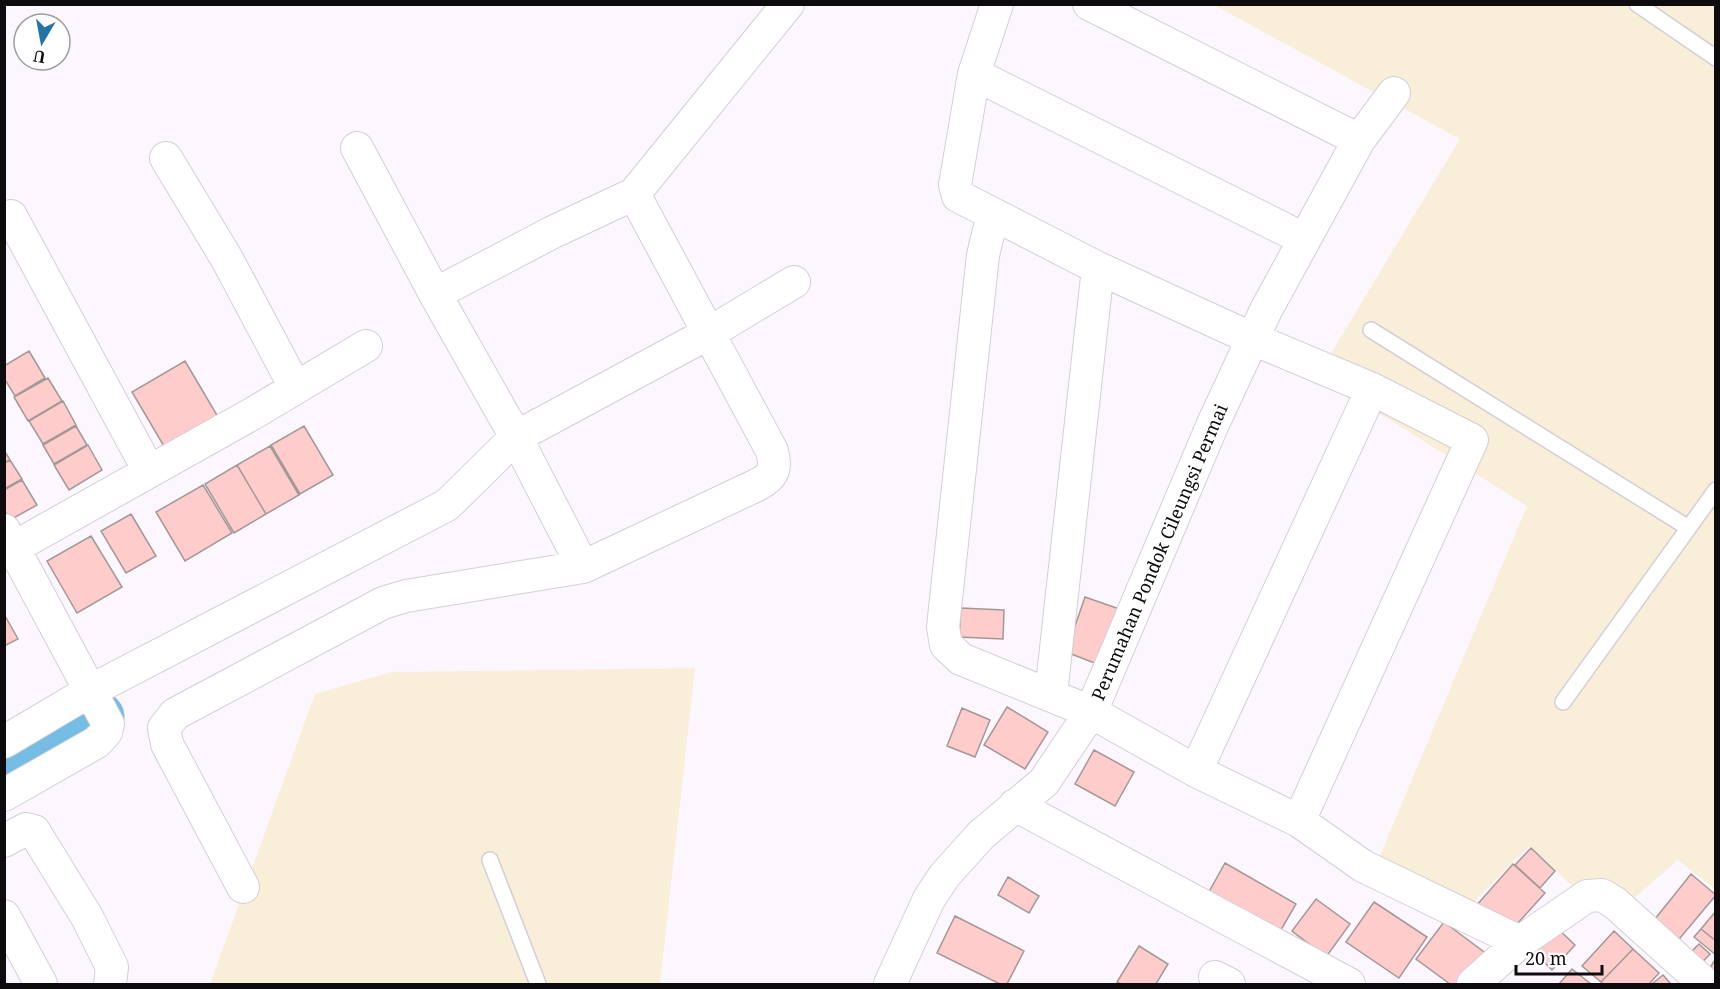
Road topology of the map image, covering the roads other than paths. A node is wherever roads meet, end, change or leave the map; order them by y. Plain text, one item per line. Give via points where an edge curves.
1 (788, 4) edge
2 (997, 4) edge
3 (1089, 4) edge
4 (1637, 4) edge
5 (1716, 58) edge
6 (974, 74) junction
7 (1394, 93) dead end
8 (1359, 140) junction
9 (357, 148) dead end
10 (166, 158) dead end
11 (634, 194) junction
12 (993, 214) junction
13 (11, 216) dead end
14 (1304, 239) junction
15 (1098, 268) junction
16 (794, 282) dead end
17 (435, 294) junction
18 (1371, 330) dead end
19 (709, 333) junction
20 (1253, 339) junction
21 (366, 346) dead end
22 (295, 387) junction
23 (1372, 389) junction
24 (516, 437) junction
25 (149, 471) junction
26 (1716, 490) edge
27 (1687, 527) junction
28 (8, 544) edge
29 (583, 567) junction
30 (90, 691) junction
31 (1051, 694) junction
32 (1563, 702) dead end
33 (1091, 712) junction
34 (4, 742) edge
35 (1196, 771) junction
36 (4, 795) edge
37 (1015, 805) junction
38 (1299, 821) junction
39 (4, 841) edge
40 (490, 860) dead end
41 (243, 887) dead end
42 (4, 916) edge
43 (1520, 942) junction
44 (41, 984) edge
45 (110, 984) edge
46 (538, 984) edge
47 (890, 984) edge
48 (1349, 984) edge
49 (1473, 984) edge
50 (1704, 984) edge

1 - 11 street
2 - 6 street
3 - 8 street
4 - 5 lane
6 - 12 street via 955,185 958,196
6 - 14 street
7 - 8 street, Perumahan Pondok Cileungsi Permai
8 - 14 street, Perumahan Pondok Cileungsi Permai
9 - 17 street
10 - 22 street via 227,259
11 - 17 street
11 - 19 street
12 - 15 street
12 - 31 street via 983,255 943,627 946,645 961,659
13 - 25 street
14 - 20 street, Perumahan Pondok Cileungsi Permai
15 - 20 street
15 - 31 street
16 - 19 street
17 - 24 street
18 - 27 lane
19 - 24 street
19 - 29 street via 772,450 776,464 773,473 757,485
20 - 23 street
20 - 33 street, Perumahan Pondok Cileungsi Permai
21 - 22 street
22 - 25 street
23 - 35 street
23 - 38 street via 1472,440
24 - 29 street
24 - 30 street via 447,505
25 - 28 street
26 - 27 lane
27 - 32 lane
28 - 30 street
29 - 41 street via 383,603 167,721 167,744
30 - 34 street
30 - 36 street via 108,724 98,742
31 - 33 street
33 - 35 street
33 - 37 street, Perumahan Pondok Cileungsi Permai via 1044,782
35 - 38 street
37 - 47 street, Perumahan Pondok Cileungsi Permai via 945,875
37 - 48 street
38 - 43 street via 1363,866
39 - 45 street via 28,828 35,833 87,917 112,967
40 - 46 lane
42 - 44 street
43 - 49 street
43 - 50 street via 1587,896 1602,895 1616,903

